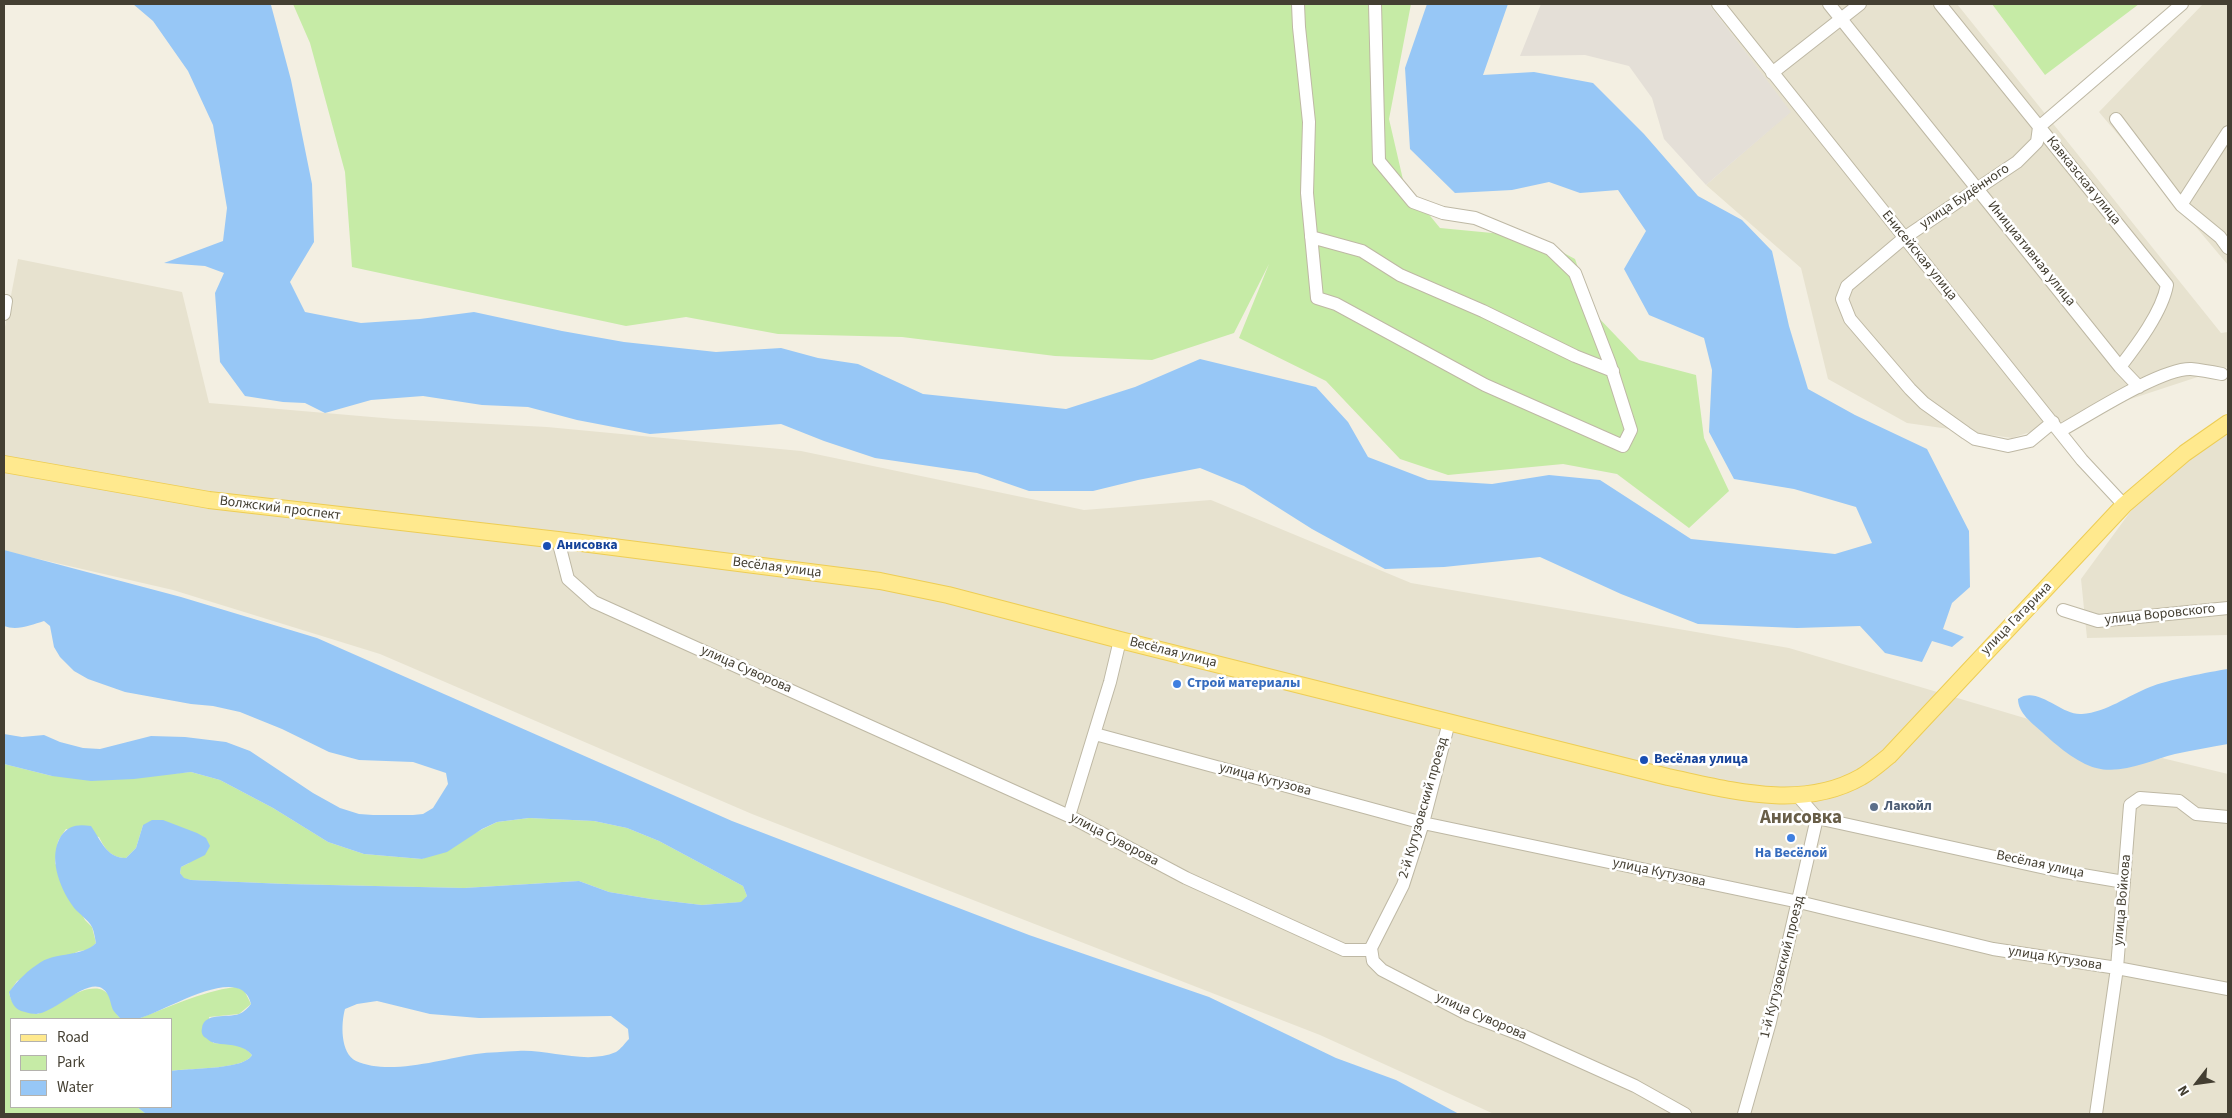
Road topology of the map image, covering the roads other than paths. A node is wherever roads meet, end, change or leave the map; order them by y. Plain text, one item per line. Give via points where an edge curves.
1 (1298, 4) edge
2 (1376, 4) edge
3 (1718, 4) edge
4 (1829, 4) edge
5 (1860, 4) edge
6 (1940, 4) edge
7 (2182, 4) edge
8 (1842, 18) junction
9 (1772, 72) junction
10 (2116, 119) dead end
11 (2039, 127) junction
12 (2228, 132) edge
13 (1977, 187) junction
14 (2181, 205) junction
15 (1311, 237) junction
16 (1904, 238) junction
17 (2228, 248) edge
18 (6, 301) dead end
19 (4, 314) edge
20 (2120, 367) junction
21 (1613, 371) junction
22 (2222, 374) dead end
23 (2139, 387) junction
24 (2228, 423) edge
25 (2057, 427) junction
26 (4, 464) edge
27 (2124, 505) junction
28 (558, 540) junction
29 (2228, 608) edge
30 (2063, 610) dead end
31 (1120, 640) junction
32 (1449, 722) junction
33 (1096, 734) junction
34 (1797, 795) junction
35 (1069, 816) junction
36 (2228, 817) edge
37 (1818, 818) junction
38 (1423, 823) junction
39 (2124, 882) junction
40 (1799, 902) junction
41 (1371, 948) junction
42 (2117, 968) junction
43 (2228, 989) edge
44 (1685, 1114) edge
45 (1744, 1114) edge
46 (2096, 1114) edge

1 - 15 street via 1309,122 1307,193
2 - 21 street via 1379,161 1413,202 1443,213 1475,218 1550,249 1575,273
3 - 9 street, Енисейская улица
4 - 8 street, Инициативная улица
5 - 8 street
6 - 11 street, Кавказская улица
7 - 11 street, улица Будённого
8 - 9 street
8 - 13 street, Инициативная улица
9 - 16 street, Енисейская улица
10 - 14 street
11 - 13 street, улица Будённого via 2037,142 2017,162
11 - 20 street, Кавказская улица via 2167,284 2139,343
12 - 14 street
13 - 16 street, улица Будённого
13 - 20 street, Инициативная улица
14 - 17 street via 2220,237
15 - 21 street via 1362,251 1400,274
15 - 21 street via 1317,298 1336,304 1485,386 1623,446 1631,430
16 - 25 street, Енисейская улица
16 - 25 street, улица Будённого via 1847,286 1842,299 1850,320 1924,403 1975,439 2008,446 2030,441
18 - 19 street
20 - 23 street, Инициативная улица
22 - 23 street, улица Будённого via 2190,369
23 - 25 street, улица Будённого
24 - 27 main road, улица Гагарина via 2185,452
25 - 27 street, Енисейская улица via 2082,460
26 - 28 main road, Волжский проспект via 210,500
27 - 34 main road, улица Гагарина via 1889,756 1861,776 1825,791
28 - 31 main road, Весёлая улица via 880,581 948,595
28 - 35 street, улица Суворова via 568,579 594,602
29 - 30 street, улица Воровского via 2098,621
31 - 32 main road, Весёлая улица
31 - 33 street
32 - 34 main road, Весёлая улица via 1668,777 1756,795
32 - 38 street, 2-й Кутузовский проезд
33 - 35 street
33 - 38 street, улица Кутузова
34 - 37 street
35 - 41 street, улица Суворова via 1186,878 1344,950
36 - 39 street, улица Войкова via 2196,814 2179,801 2140,798 2130,805
37 - 39 street, Весёлая улица via 2059,871
37 - 40 street, 1-й Кутузовский проезд
38 - 40 street, улица Кутузова
38 - 41 street, 2-й Кутузовский проезд via 1402,885
39 - 42 street, улица Войкова
40 - 42 street, улица Кутузова via 1993,949
40 - 45 street, 1-й Кутузовский проезд
41 - 44 street, улица Суворова via 1373,961 1382,970 1469,1015 1635,1086
42 - 43 street, улица Кутузова
42 - 46 street, улица Войкова

